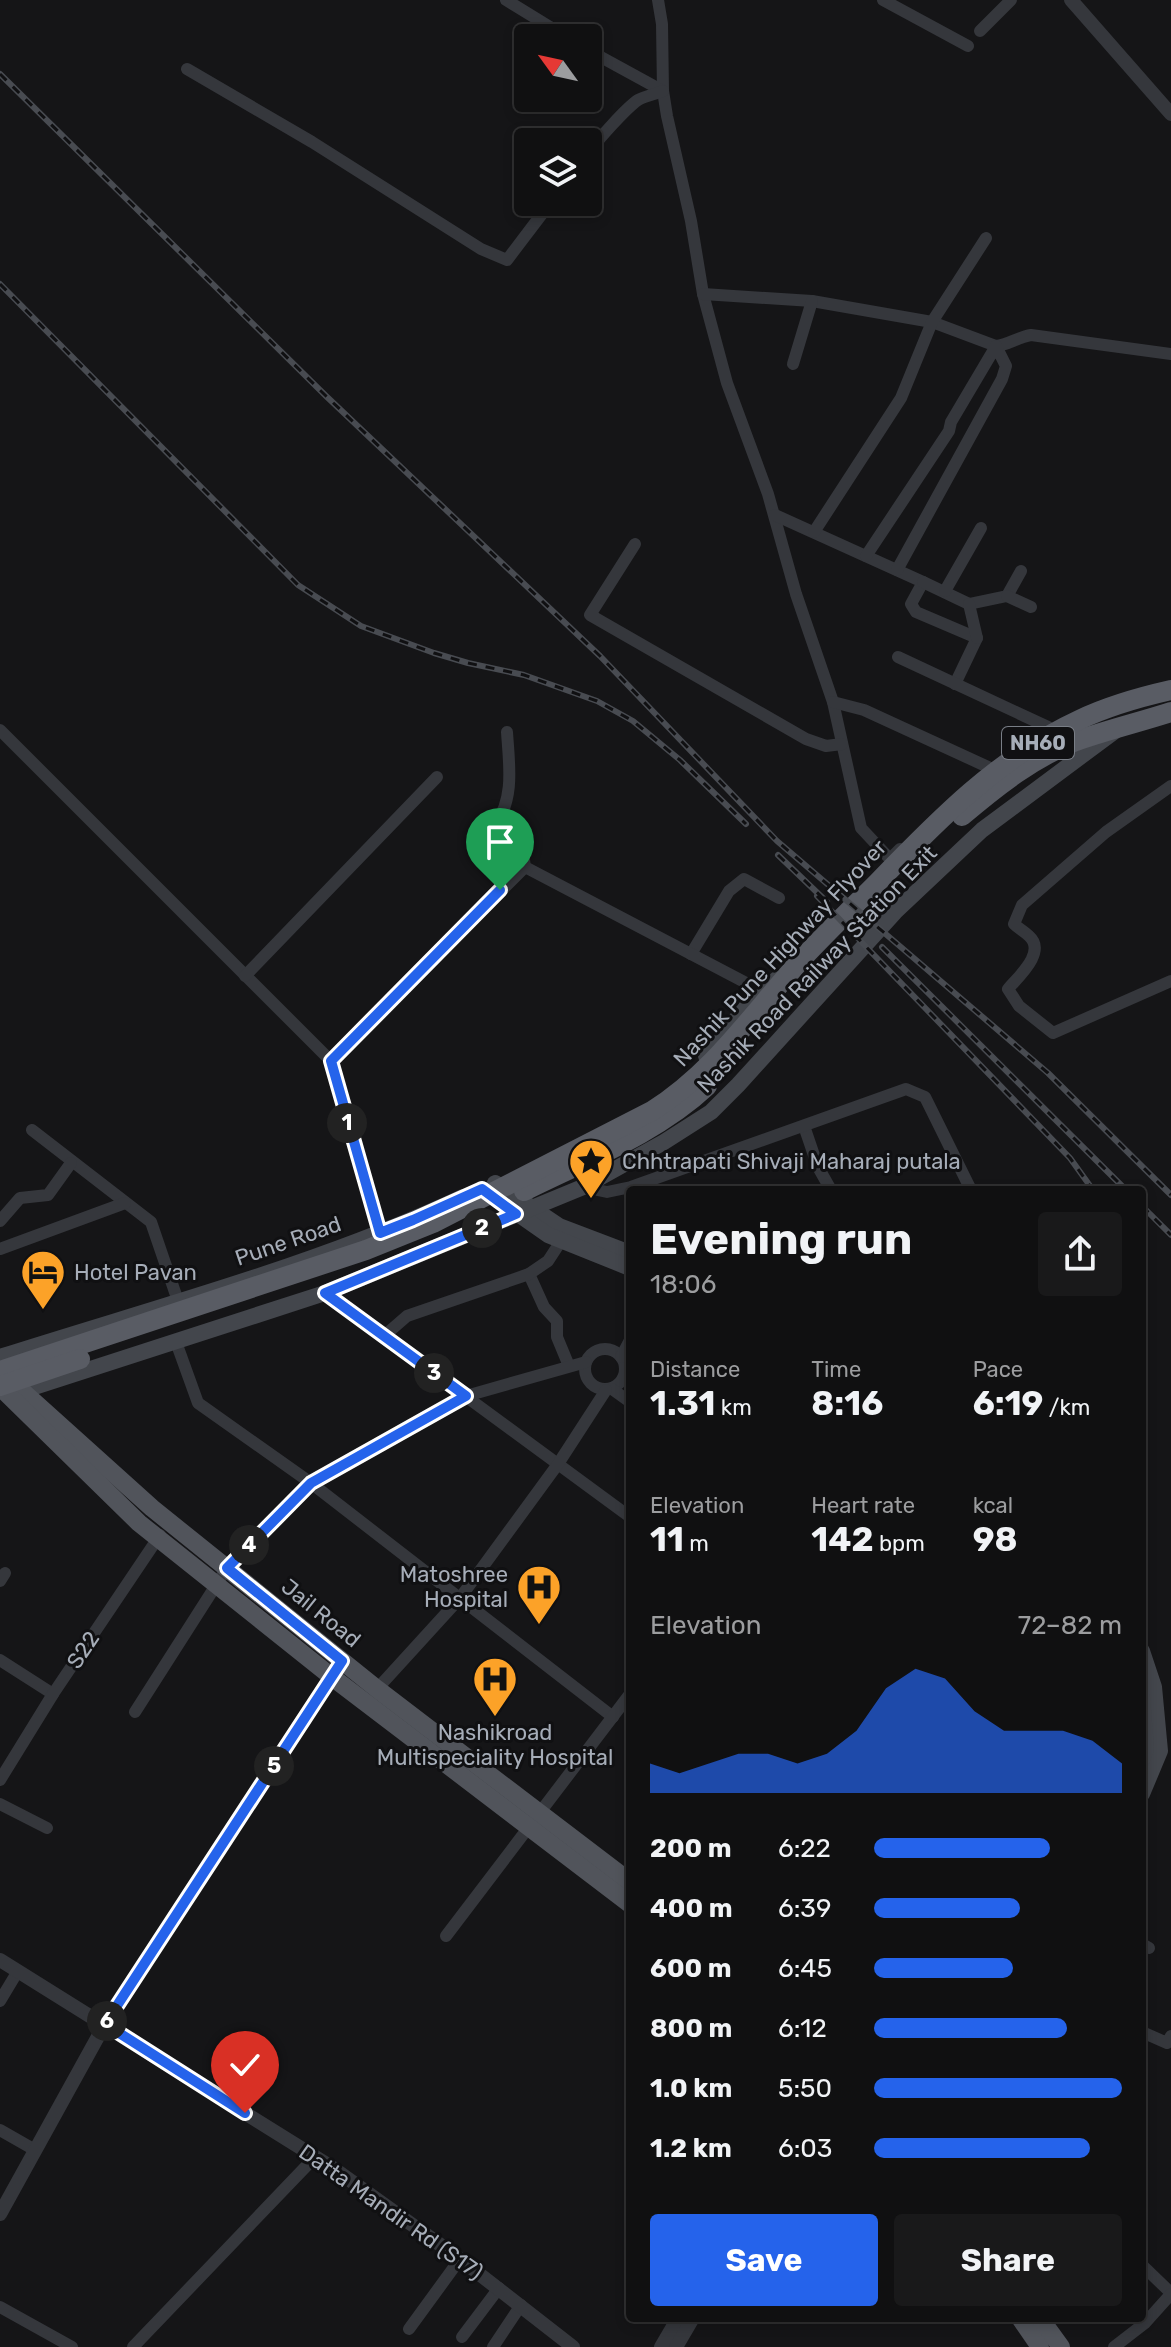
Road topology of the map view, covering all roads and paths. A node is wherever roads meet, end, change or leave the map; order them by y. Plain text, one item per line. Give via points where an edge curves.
1 (506, 0) edge
2 (658, 0) edge
3 (883, 0) edge
4 (1011, 0) edge
5 (1071, 0) edge
6 (545, 24) edge
7 (980, 31) dead end
8 (968, 46) dead end
9 (602, 58) edge
10 (187, 69) dead end
11 (663, 91) junction
12 (1171, 114) edge
13 (602, 135) edge
14 (540, 216) edge
15 (986, 238) dead end
16 (703, 294) junction
17 (812, 301) junction
18 (932, 322) junction
19 (996, 346) junction
20 (1171, 354) edge
21 (793, 364) dead end
22 (775, 515) junction
23 (981, 528) dead end
24 (814, 532) junction
25 (635, 544) dead end
26 (866, 556) junction
27 (897, 570) junction
28 (1021, 571) dead end
29 (923, 582) junction
30 (945, 591) junction
31 (1007, 596) junction
32 (969, 604) junction
33 (1031, 607) dead end
34 (977, 638) junction
35 (898, 657) dead end
36 (955, 684) junction
37 (1171, 687) edge
38 (833, 702) junction
39 (1171, 712) edge
40 (1048, 727) junction
41 (1117, 729) junction
42 (0, 730) edge
43 (507, 732) dead end
44 (842, 744) junction
45 (988, 767) junction
46 (437, 777) dead end
47 (1171, 786) edge
48 (930, 836) junction
49 (525, 867) junction
50 (779, 898) dead end
51 (691, 954) junction
52 (800, 961) junction
53 (245, 976) junction
54 (1171, 981) edge
55 (757, 988) junction
56 (331, 1061) junction
57 (804, 1126) junction
58 (32, 1130) dead end
59 (71, 1163) junction
60 (488, 1185) junction
61 (634, 1186) edge
62 (829, 1186) edge
63 (969, 1186) edge
64 (583, 1187) junction
65 (626, 1188) edge
66 (125, 1203) junction
67 (523, 1211) junction
68 (0, 1221) edge
69 (380, 1233) junction
70 (561, 1241) junction
71 (0, 1249) edge
72 (626, 1252) edge
73 (626, 1266) edge
74 (529, 1274) junction
75 (325, 1293) junction
76 (178, 1301) junction
77 (384, 1336) junction
78 (176, 1342) junction
79 (626, 1348) edge
80 (621, 1357) junction
81 (0, 1359) edge
82 (586, 1362) junction
83 (569, 1366) junction
84 (0, 1371) edge
85 (609, 1389) junction
86 (6, 1392) edge
87 (466, 1396) junction
88 (626, 1400) edge
89 (558, 1464) junction
90 (311, 1483) junction
91 (626, 1514) edge
92 (169, 1522) junction
93 (158, 1538) junction
94 (221, 1576) junction
95 (460, 1598) junction
96 (0, 1660) edge
97 (1146, 1663) edge
98 (337, 1669) junction
99 (377, 1689) junction
100 (53, 1694) junction
101 (626, 1699) edge
102 (135, 1712) dead end
103 (613, 1717) junction
104 (1164, 1730) edge
105 (0, 1780) edge
106 (1146, 1784) edge
107 (0, 1804) edge
108 (541, 1813) junction
109 (47, 1828) dead end
110 (529, 1829) junction
111 (626, 1879) edge
112 (626, 1901) edge
113 (446, 1936) dead end
114 (0, 1960) edge
115 (18, 1971) junction
116 (0, 2001) edge
117 (105, 2024) junction
118 (1146, 2034) edge
119 (1171, 2036) edge
120 (0, 2130) edge
121 (35, 2150) junction
122 (315, 2157) junction
123 (5, 2195) edge
124 (0, 2214) edge
125 (460, 2259) junction
126 (1146, 2269) edge
127 (499, 2288) junction
128 (1171, 2293) edge
129 (521, 2305) junction
130 (0, 2307) edge
131 (676, 2322) edge
132 (691, 2322) edge
133 (1023, 2322) edge
134 (1043, 2322) edge
135 (1146, 2322) edge
136 (1146, 2322) edge
137 (409, 2329) dead end
138 (462, 2337) dead end
139 (72, 2347) edge
140 (133, 2347) edge
141 (493, 2347) edge
142 (573, 2347) edge
143 (661, 2347) edge
144 (676, 2347) edge
145 (1040, 2347) edge
146 (1061, 2347) edge
147 (1114, 2347) edge

1 - 6 street
2 - 11 street
3 - 8 street
4 - 7 street
5 - 12 street
9 - 11 street
10 - 14 street via 507,260
11 - 13 street via 638,100
11 - 16 street
15 - 18 street
16 - 17 street
16 - 22 street via 727,383
17 - 18 street
17 - 21 street
18 - 19 street
18 - 24 street via 901,398
19 - 20 street via 1031,335
19 - 26 street via 949,431
19 - 27 street via 1006,366 1002,379
22 - 24 street
22 - 38 street
23 - 30 street
24 - 26 street
25 - 44 street via 590,615 806,739 826,746
26 - 27 street
27 - 29 street
28 - 31 street
29 - 30 street
29 - 34 street via 911,604 916,612
30 - 32 street
31 - 32 street
31 - 33 street
32 - 34 street
34 - 36 street
35 - 36 street
36 - 40 street
37 - 40 street
37 - 48 highway, Nashik Pune Highway Flyover / NH60 via 1079,720 1037,743 978,784
38 - 44 street
38 - 45 street via 864,710
39 - 41 highway, Nashik Pune Highway Flyover / NH60
40 - 45 street
41 - 48 highway, Nashik Pune Highway Flyover / NH60 via 1076,741 1028,766
41 - 64 main road, Nashik Road Railway Station Exit via 982,830 895,912 711,1112
42 - 53 street
43 - 49 street via 510,785 495,825 523,852
44 - 45 street via 861,828 890,859
46 - 53 street
47 - 54 street via 1106,832 1022,905 1014,924 1035,946 1033,957 1008,989 1019,1006 1053,1033
48 - 52 highway, Nashik Pune Highway Flyover / NH60
48 - 86 highway, Nashik Pune Highway Flyover / NH60 via 717,1077 652,1127 382,1258
49 - 51 street
49 - 56 street
50 - 51 street via 744,879 729,891
51 - 55 street
52 - 55 main road, Pune Road
52 - 84 highway, Nashik Pune Highway Flyover / NH60 via 704,1072 652,1111 433,1223 366,1250
53 - 56 street
55 - 60 main road, Pune Road via 701,1062 656,1100
56 - 69 street
57 - 61 street
57 - 62 street
57 - 63 street via 906,1089 925,1097
58 - 59 street
59 - 66 street
59 - 68 street via 48,1195 20,1198
60 - 67 main road
60 - 69 main road, Pune Road
64 - 65 street via 607,1192
64 - 67 main road, Nashik Road Railway Station Exit
66 - 71 street
66 - 76 street via 151,1222
67 - 70 main road
67 - 72 main road
67 - 75 main road, Nashik Road Railway Station Exit
69 - 76 main road, Pune Road
70 - 73 main road
70 - 74 street via 548,1261
74 - 77 street via 407,1316
74 - 83 street via 544,1307 557,1321 557,1337
75 - 77 street
75 - 78 main road, Nashik Road Railway Station Exit
76 - 81 main road, Pune Road
77 - 87 street
78 - 86 main road, Nashik Road Railway Station Exit
78 - 90 street via 198,1403
79 - 80 street
80 - 82 street via 599,1350
80 - 85 street via 625,1375
81 - 86 main road, Jail Road
82 - 83 street
82 - 85 street via 588,1382
83 - 87 street
85 - 88 street
85 - 89 street
86 - 92 main road, Jail Road
86 - 93 main road, Jail Road
87 - 89 street
87 - 90 street
89 - 91 street
89 - 95 street
90 - 94 street
90 - 95 street
92 - 93 street, S22
92 - 94 main road, Jail Road
93 - 94 main road, Jail Road
93 - 100 street, S22
94 - 98 main road, Jail Road
94 - 102 street
95 - 99 street
95 - 103 street
96 - 100 street
97 - 104 main road
98 - 99 main road, Jail Road
98 - 110 main road, Jail Road
98 - 117 street
99 - 108 main road, Jail Road
100 - 105 street, S22
101 - 103 street
103 - 108 street
104 - 106 main road
107 - 109 street
108 - 110 street
108 - 111 main road, Jail Road
110 - 112 main road, Jail Road
110 - 113 street
114 - 115 street, Datta Mandir Rd (S17)
115 - 116 street
115 - 117 street, Datta Mandir Rd (S17)
117 - 121 street
117 - 122 street, Datta Mandir Rd (S17)
118 - 119 street via 1167,2043
120 - 121 street
121 - 123 street
122 - 125 street, Datta Mandir Rd (S17)
122 - 140 street
123 - 124 street
125 - 127 street, Datta Mandir Rd (S17)
125 - 137 street
126 - 128 street
127 - 129 street, Datta Mandir Rd (S17)
127 - 138 street
128 - 136 street
129 - 141 street
129 - 142 street, Datta Mandir Rd (S17)
130 - 139 street
131 - 143 street
132 - 144 street
133 - 145 main road
134 - 146 main road
135 - 147 street

